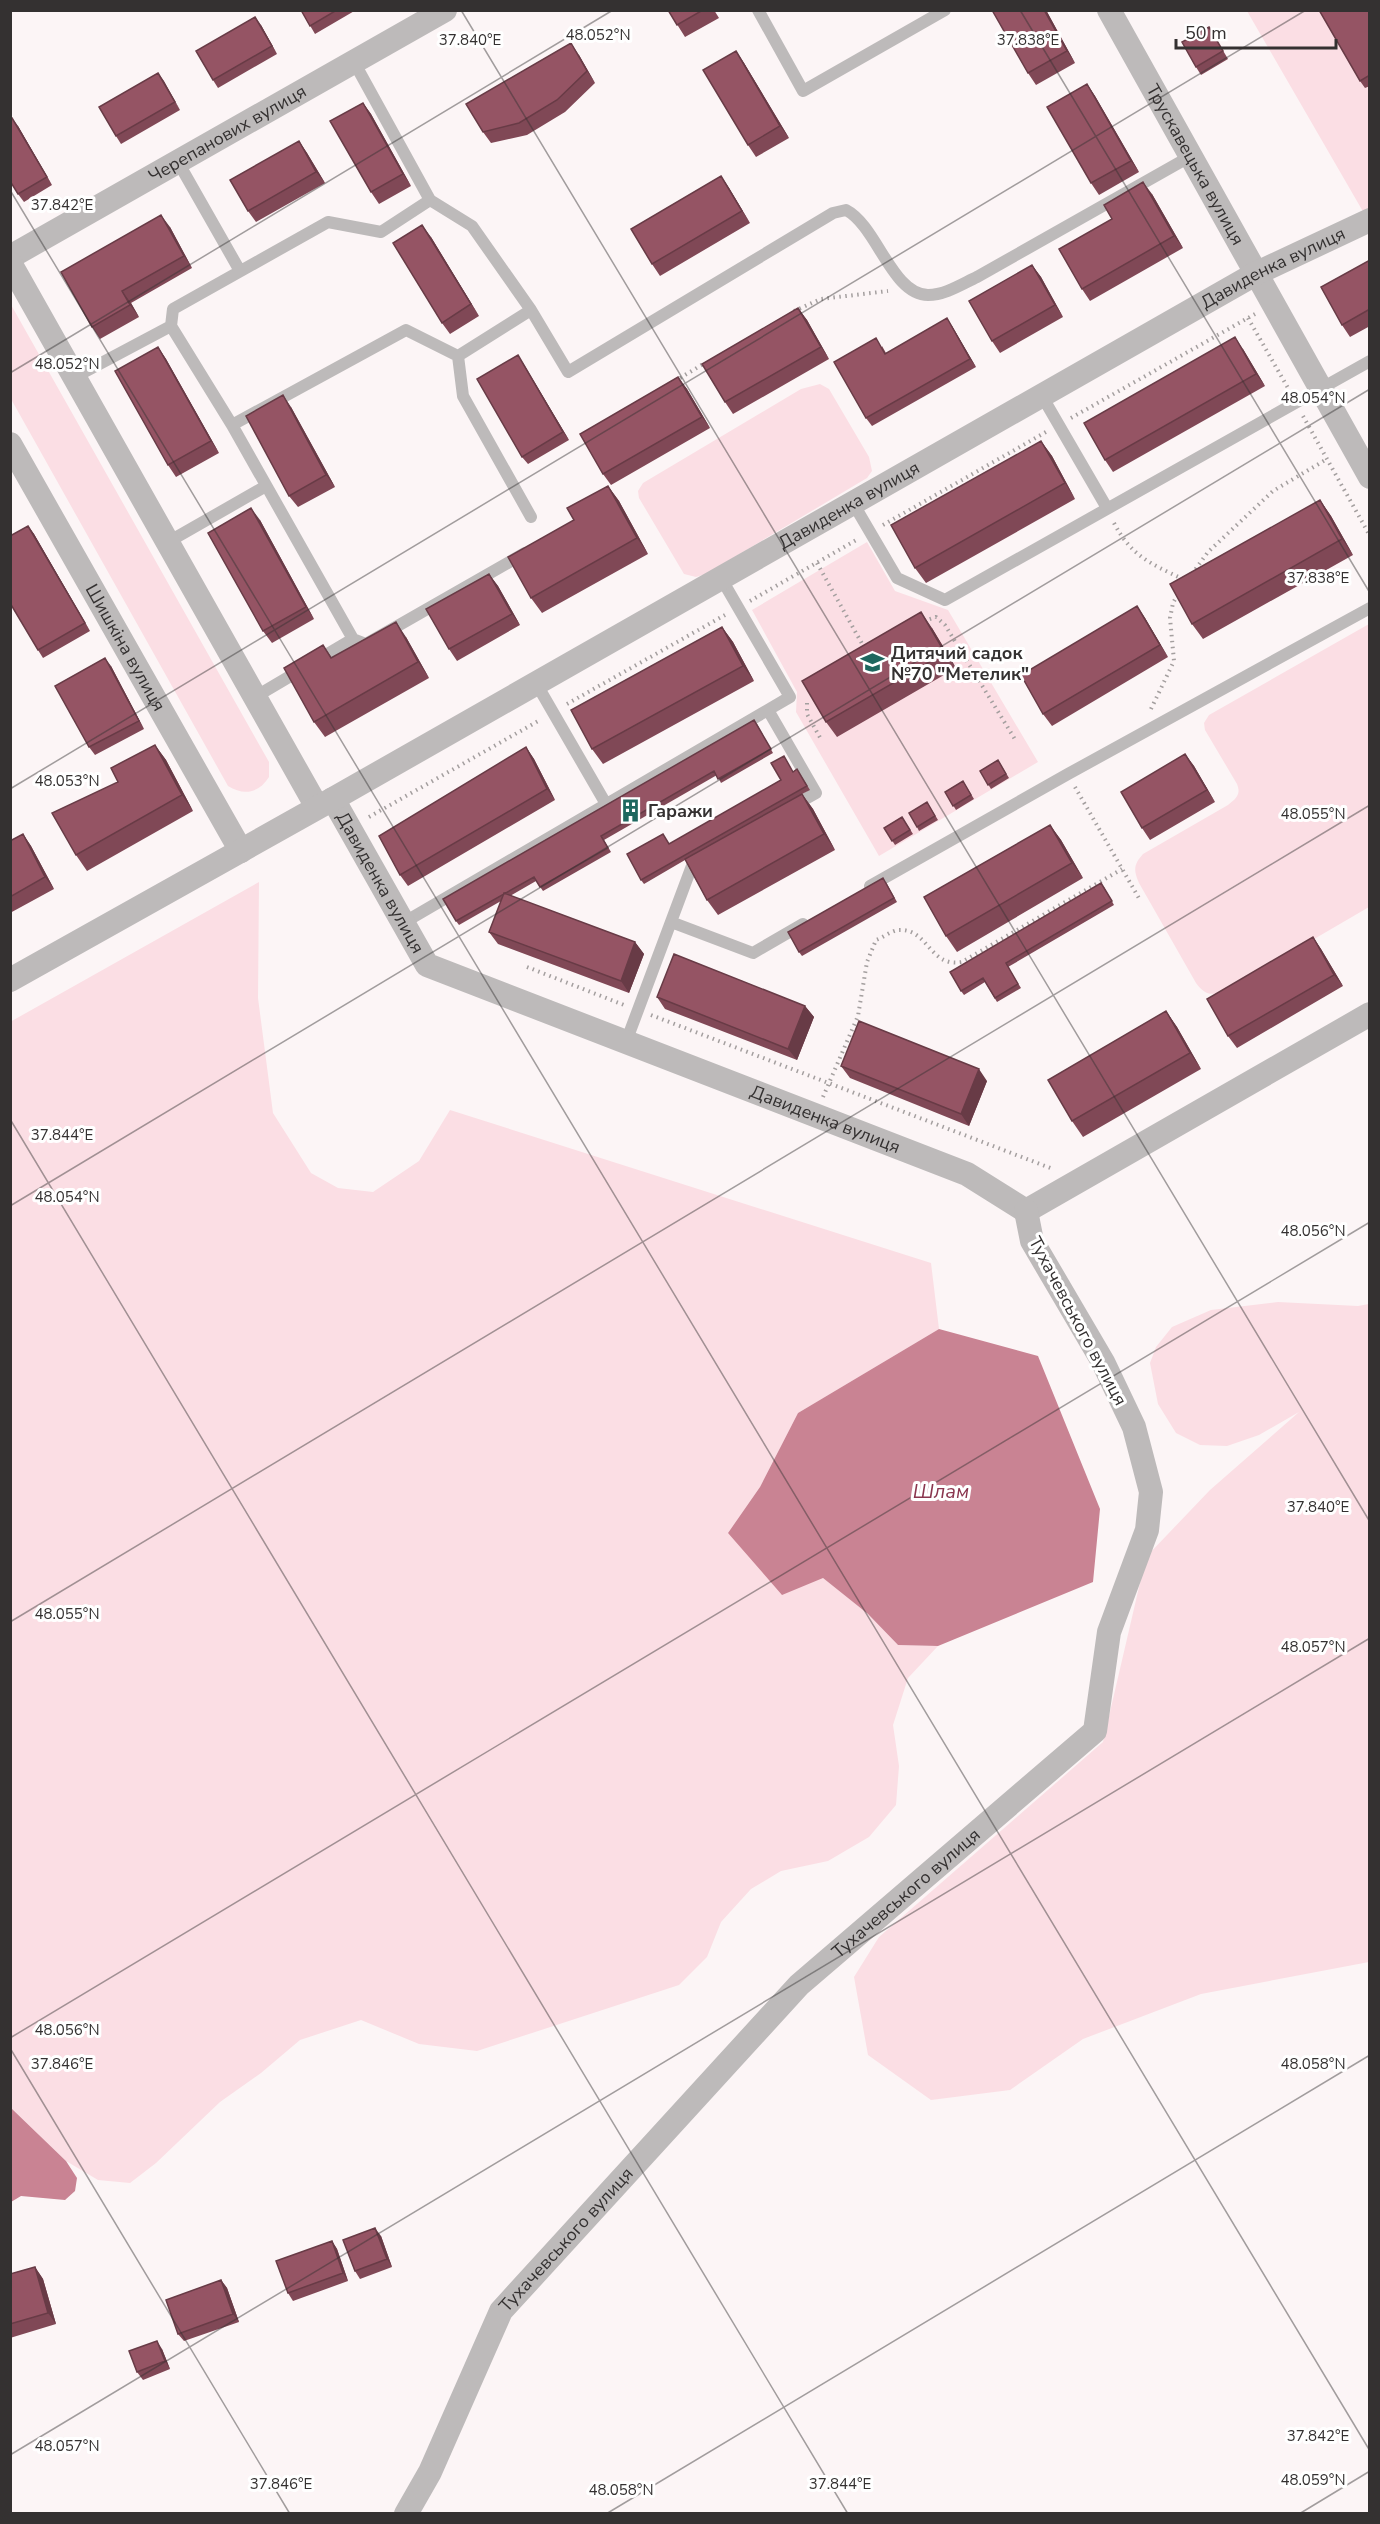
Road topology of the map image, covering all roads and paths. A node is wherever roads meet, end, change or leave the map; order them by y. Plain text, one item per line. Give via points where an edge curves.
1 (445, 10) edge
2 (758, 10) edge
3 (945, 10) edge
4 (1109, 10) edge
5 (354, 62) junction
6 (1191, 156) junction
7 (178, 162) junction
8 (430, 200) junction
9 (1370, 220) edge
10 (10, 257) edge
11 (10, 263) edge
12 (240, 271) junction
13 (1257, 273) junction
14 (910, 290) junction
15 (1274, 303) junction
16 (531, 310) junction
17 (792, 313) edge
18 (1248, 318) junction
19 (171, 327) junction
20 (458, 356) junction
21 (712, 359) edge
22 (1370, 361) edge
23 (75, 377) junction
24 (673, 382) edge
25 (1321, 389) junction
26 (1042, 396) junction
27 (1296, 402) junction
28 (232, 425) junction
29 (1059, 425) junction
30 (10, 444) edge
31 (1327, 459) junction
32 (1370, 477) edge
33 (266, 486) junction
34 (853, 503) junction
35 (1107, 508) junction
36 (531, 517) dead end
37 (870, 532) junction
38 (1370, 536) edge
39 (168, 542) junction
40 (536, 546) edge
41 (817, 563) junction
42 (721, 578) junction
43 (1186, 581) junction
44 (738, 608) junction
45 (1370, 608) edge
46 (914, 626) edge
47 (353, 639) junction
48 (868, 654) edge
49 (536, 683) junction
50 (255, 696) junction
51 (807, 702) edge
52 (768, 710) junction
53 (553, 712) junction
54 (1140, 734) junction
55 (822, 741) edge
56 (1016, 741) dead end
57 (1068, 774) junction
58 (325, 803) junction
59 (606, 804) junction
60 (775, 817) edge
61 (349, 828) junction
62 (242, 851) junction
63 (713, 852) edge
64 (1122, 869) junction
65 (854, 895) edge
66 (1140, 900) dead end
67 (814, 918) edge
68 (671, 922) junction
69 (403, 923) junction
70 (527, 967) dead end
71 (10, 980) edge
72 (639, 1010) junction
73 (1370, 1014) edge
74 (626, 1042) junction
75 (829, 1083) junction
76 (816, 1116) junction
77 (1083, 1180) junction
78 (1026, 1211) junction
79 (406, 2514) edge

1 - 5 street, Черепанових вулиця
2 - 3 lane via 803,92
4 - 6 street, Трускавецька вулиця
5 - 7 street, Черепанових вулиця
5 - 8 lane
6 - 13 street, Трускавецька вулиця
6 - 14 lane via 977,277 928,295
7 - 10 street, Черепанових вулиця
7 - 12 lane
8 - 12 lane via 381,232 328,222
8 - 16 lane via 472,225
9 - 13 street, Давиденка вулиця
11 - 23 street
12 - 19 lane via 173,309
13 - 15 street, Трускавецька вулиця
13 - 26 street, Давиденка вулиця
14 - 16 lane via 868,229 846,210 816,222 567,372
14 - 17 path via 839,295
15 - 18 path
15 - 25 street, Трускавецька вулиця
16 - 20 lane
18 - 27 path
18 - 29 path
19 - 23 lane
19 - 28 lane
20 - 28 lane via 406,330
20 - 36 lane via 463,396
21 - 24 path
22 - 25 lane
23 - 39 street
25 - 27 lane
25 - 32 street, Трускавецька вулиця
26 - 29 lane
26 - 34 street, Давиденка вулиця
27 - 31 path
27 - 35 lane
28 - 33 lane
29 - 35 lane
29 - 37 path
30 - 62 street, Шишкiна вулиця
31 - 38 path
31 - 43 path via 1273,491 1208,552
33 - 39 lane
33 - 47 lane
34 - 37 lane
34 - 42 street, Давиденка вулиця
35 - 37 lane via 945,600 897,578
35 - 43 path via 1137,555
37 - 41 path
39 - 50 street
40 - 47 lane via 366,644
41 - 44 path
41 - 48 path
42 - 44 lane
42 - 49 street, Давиденка вулиця
43 - 54 path via 1173,603 1170,618 1174,661
44 - 52 lane via 790,697
44 - 53 path
45 - 54 lane
46 - 56 path via 936,617 945,625
47 - 50 lane
49 - 53 lane
49 - 58 street, Давиденка вулиця
50 - 58 street
51 - 55 path via 807,714
52 - 59 lane
52 - 60 lane via 816,793
53 - 59 lane
53 - 61 path
54 - 57 lane
57 - 64 path
57 - 65 lane
58 - 61 street, Давиденка вулиця
58 - 62 street, Давиденка вулиця
59 - 69 lane
61 - 69 street, Давиденка вулиця
62 - 71 street, Давиденка вулиця
63 - 68 lane via 693,863
64 - 66 path
64 - 75 path via 962,962 950,964 937,958 914,934 897,930 876,940 867,962 858,1016
67 - 68 lane via 753,953
68 - 72 lane
69 - 74 street, Давиденка вулиця via 427,965
70 - 72 path
72 - 74 lane
72 - 75 path
73 - 77 street
74 - 76 street, Давиденка вулиця
75 - 76 path
75 - 77 path
76 - 78 street, Давиденка вулиця via 967,1174
77 - 78 street
78 - 79 street, Тухачевського вулиця via 1032,1241 1103,1362 1134,1427 1151,1492 1147,1530 1109,1632 1095,1731 799,1985 501,2311 430,2472

